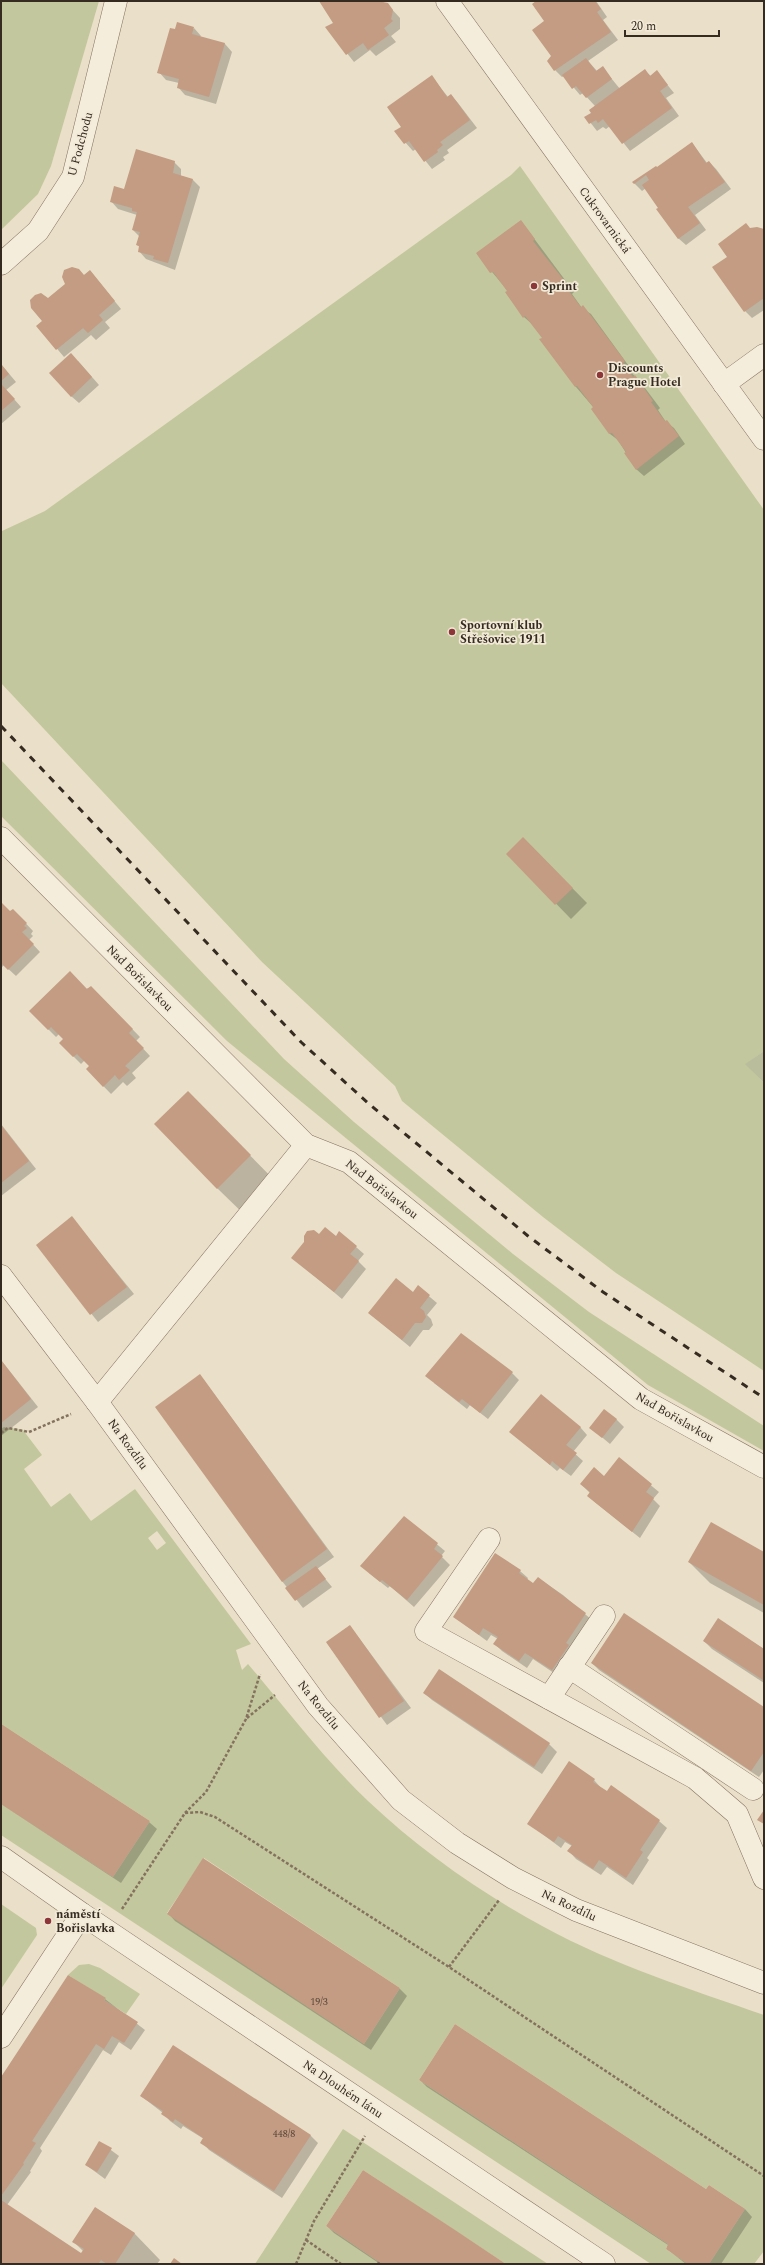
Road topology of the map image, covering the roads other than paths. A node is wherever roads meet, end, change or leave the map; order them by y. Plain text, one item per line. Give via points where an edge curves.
1 (116, 1) edge
2 (447, 1) edge
3 (1, 264) edge
4 (764, 355) edge
5 (724, 384) junction
6 (764, 438) edge
7 (1, 838) edge
8 (306, 1145) junction
9 (1, 1276) edge
10 (97, 1402) junction
11 (764, 1467) edge
12 (489, 1539) dead end
13 (604, 1616) dead end
14 (570, 1667) junction
15 (549, 1698) junction
16 (758, 1782) edge
17 (737, 1814) junction
18 (1, 1857) edge
19 (764, 1878) edge
20 (82, 1914) junction
21 (764, 1983) edge
22 (1, 2037) edge
23 (604, 2264) edge

1 - 3 street, U Podchodu via 73,177 38,231
2 - 5 street, Cukrovarnická
4 - 5 street
5 - 6 street, Cukrovarnická
7 - 8 street, Nad Bořislavkou
8 - 10 street
8 - 11 street, Nad Bořislavkou via 349,1162 641,1399
9 - 10 street, Na Rozdílu
10 - 21 street, Na Rozdílu via 318,1706 401,1800 457,1843 513,1878 576,1910
12 - 15 street via 426,1631
13 - 14 street
14 - 15 street
14 - 16 street
15 - 17 street via 695,1778
16 - 17 street
17 - 19 street
18 - 20 street
20 - 22 street
20 - 23 street, Na Dlouhém lánu

